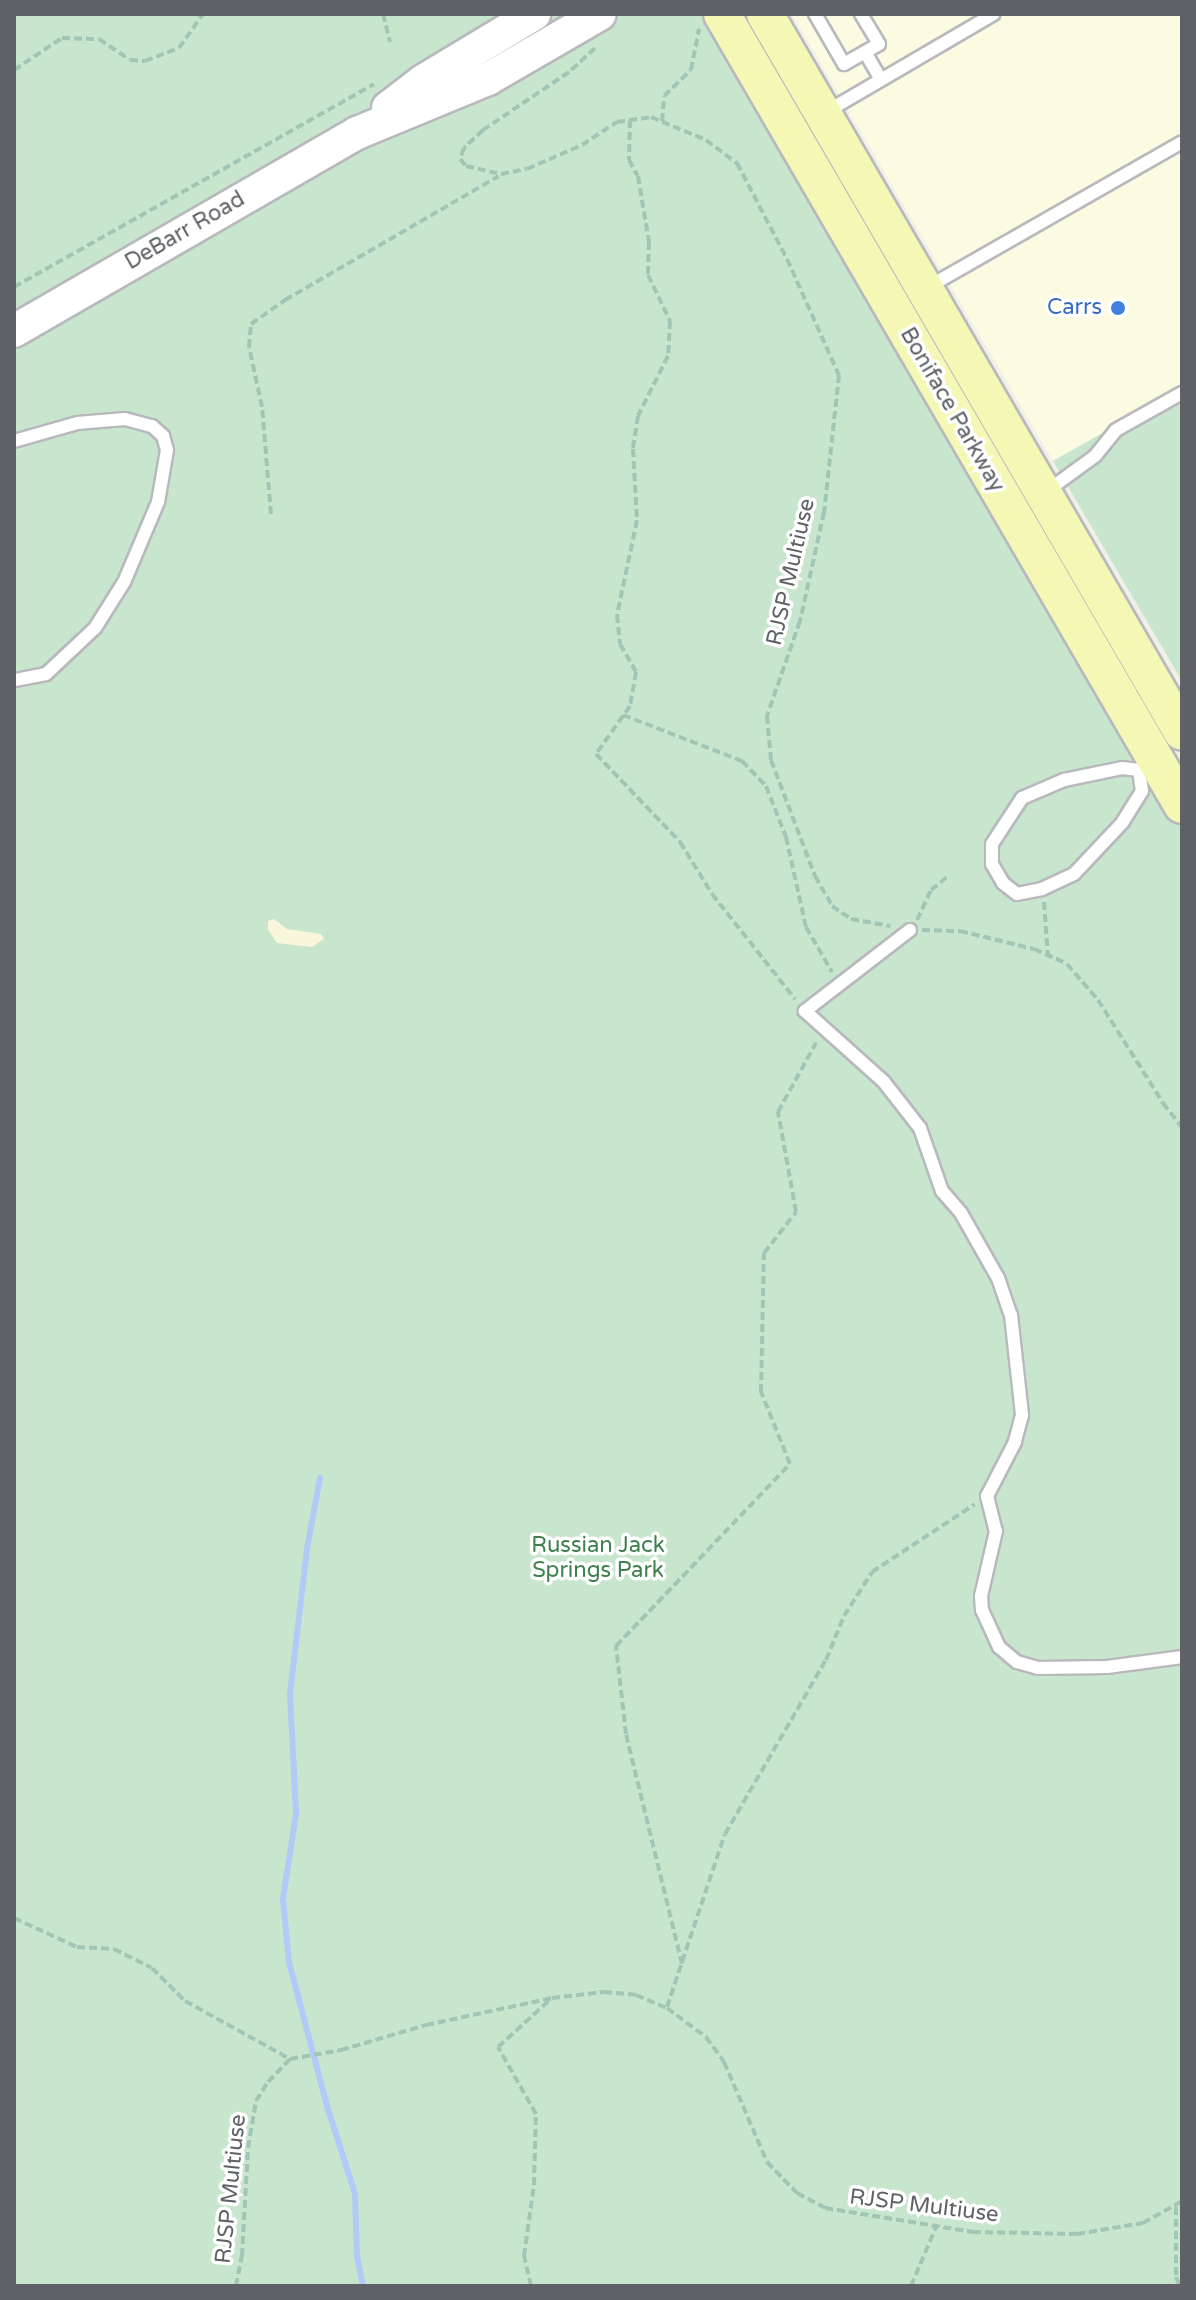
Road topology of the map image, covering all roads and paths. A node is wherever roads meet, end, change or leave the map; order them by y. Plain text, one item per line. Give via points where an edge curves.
1 (203, 14) edge
2 (383, 14) edge
3 (534, 14) edge
4 (815, 14) edge
5 (861, 14) edge
6 (994, 14) edge
7 (767, 15) edge
8 (710, 20) edge
9 (596, 25) edge
10 (390, 42) dead end
11 (865, 52) junction
12 (14, 70) edge
13 (881, 80) junction
14 (376, 83) dead end
15 (823, 114) junction
16 (630, 120) junction
17 (662, 121) junction
18 (357, 133) junction
19 (1182, 142) edge
20 (501, 174) junction
21 (14, 287) edge
22 (925, 289) junction
23 (14, 331) edge
24 (1182, 393) edge
25 (14, 441) edge
26 (1027, 503) junction
27 (271, 514) dead end
28 (14, 680) edge
29 (623, 715) junction
30 (1182, 732) edge
31 (1148, 765) junction
32 (1182, 805) edge
33 (947, 877) dead end
34 (1042, 889) junction
35 (910, 930) junction
36 (1048, 956) junction
37 (839, 987) junction
38 (805, 1011) junction
39 (824, 1028) junction
40 (1182, 1127) edge
41 (987, 1496) junction
42 (1182, 1657) edge
43 (14, 1918) edge
44 (682, 1964) junction
45 (552, 1998) junction
46 (667, 2008) junction
47 (290, 2059) junction
48 (1182, 2201) edge
49 (1176, 2207) junction
50 (936, 2227) junction
51 (236, 2286) edge
52 (531, 2286) edge
53 (911, 2286) edge
54 (1180, 2286) edge

1 - 12 path via 179,48 145,61 130,60 99,39 62,38
2 - 10 path
3 - 18 main road, DeBarr Road via 423,81
4 - 11 lane via 844,64
5 - 11 lane via 879,44
6 - 13 lane
7 - 15 main road, Boniface Parkway
8 - 17 path via 691,70 664,96
8 - 26 main road, Boniface Parkway
9 - 18 main road, DeBarr Road via 488,79
9 - 20 path via 593,52 464,148 460,159 466,166
11 - 13 lane
13 - 15 lane
14 - 21 path
15 - 22 main road, Boniface Parkway
16 - 17 path, RJSP Multiuse
16 - 20 path, RJSP Multiuse via 527,169
16 - 29 path via 629,160 638,176 649,242 648,275 670,321 668,356 635,432 637,520 617,615 620,644 636,672 630,706
17 - 35 path, RJSP Multiuse via 706,140 737,163 839,375 824,512 800,621 767,716 771,760 815,876 832,906 851,919
18 - 23 main road, DeBarr Road
19 - 22 lane
20 - 27 path, RJSP Multiuse via 251,324 249,347 262,407
22 - 26 main road, Boniface Parkway
24 - 26 lane via 1116,430 1095,456
25 - 28 lane via 77,423 125,419 152,426 163,436 167,450 158,502 124,582 95,628 46,674
26 - 30 main road, Boniface Parkway
26 - 31 main road, Boniface Parkway
29 - 37 path via 742,761 766,786 786,837 806,927
29 - 38 path via 596,754 680,842 712,894
31 - 32 main road, Boniface Parkway
31 - 34 lane via 1142,791 1123,822 1074,874
31 - 34 lane via 1064,780 1022,798 992,844 992,864 1017,894
33 - 35 path via 931,890
34 - 36 path
35 - 36 path, RJSP Multiuse via 960,931
35 - 37 lane
36 - 40 path, RJSP Multiuse via 1067,964 1098,1000
37 - 38 lane
38 - 39 lane
39 - 41 lane via 884,1082 920,1128 942,1191 961,1213 1007,1303 1022,1415 1015,1442
39 - 44 path via 778,1112 796,1212 764,1253 761,1392 790,1464 616,1646 626,1734
41 - 42 lane via 996,1531 982,1610 999,1647 1017,1662 1038,1668 1107,1667
41 - 44 path via 872,1572 725,1834
43 - 47 path via 77,1947 114,1949 152,1968 185,2001
44 - 46 path
45 - 46 path, RJSP Multiuse via 604,1992 636,1995
45 - 47 path, RJSP Multiuse
45 - 52 path via 498,2047 536,2114 524,2256
46 - 50 path, RJSP Multiuse via 706,2037 724,2062 767,2162 797,2193 848,2214
47 - 51 path, RJSP Multiuse via 256,2101
48 - 49 path, RJSP Multiuse
49 - 50 path, RJSP Multiuse via 1143,2223 1077,2234
49 - 54 path
50 - 53 path

